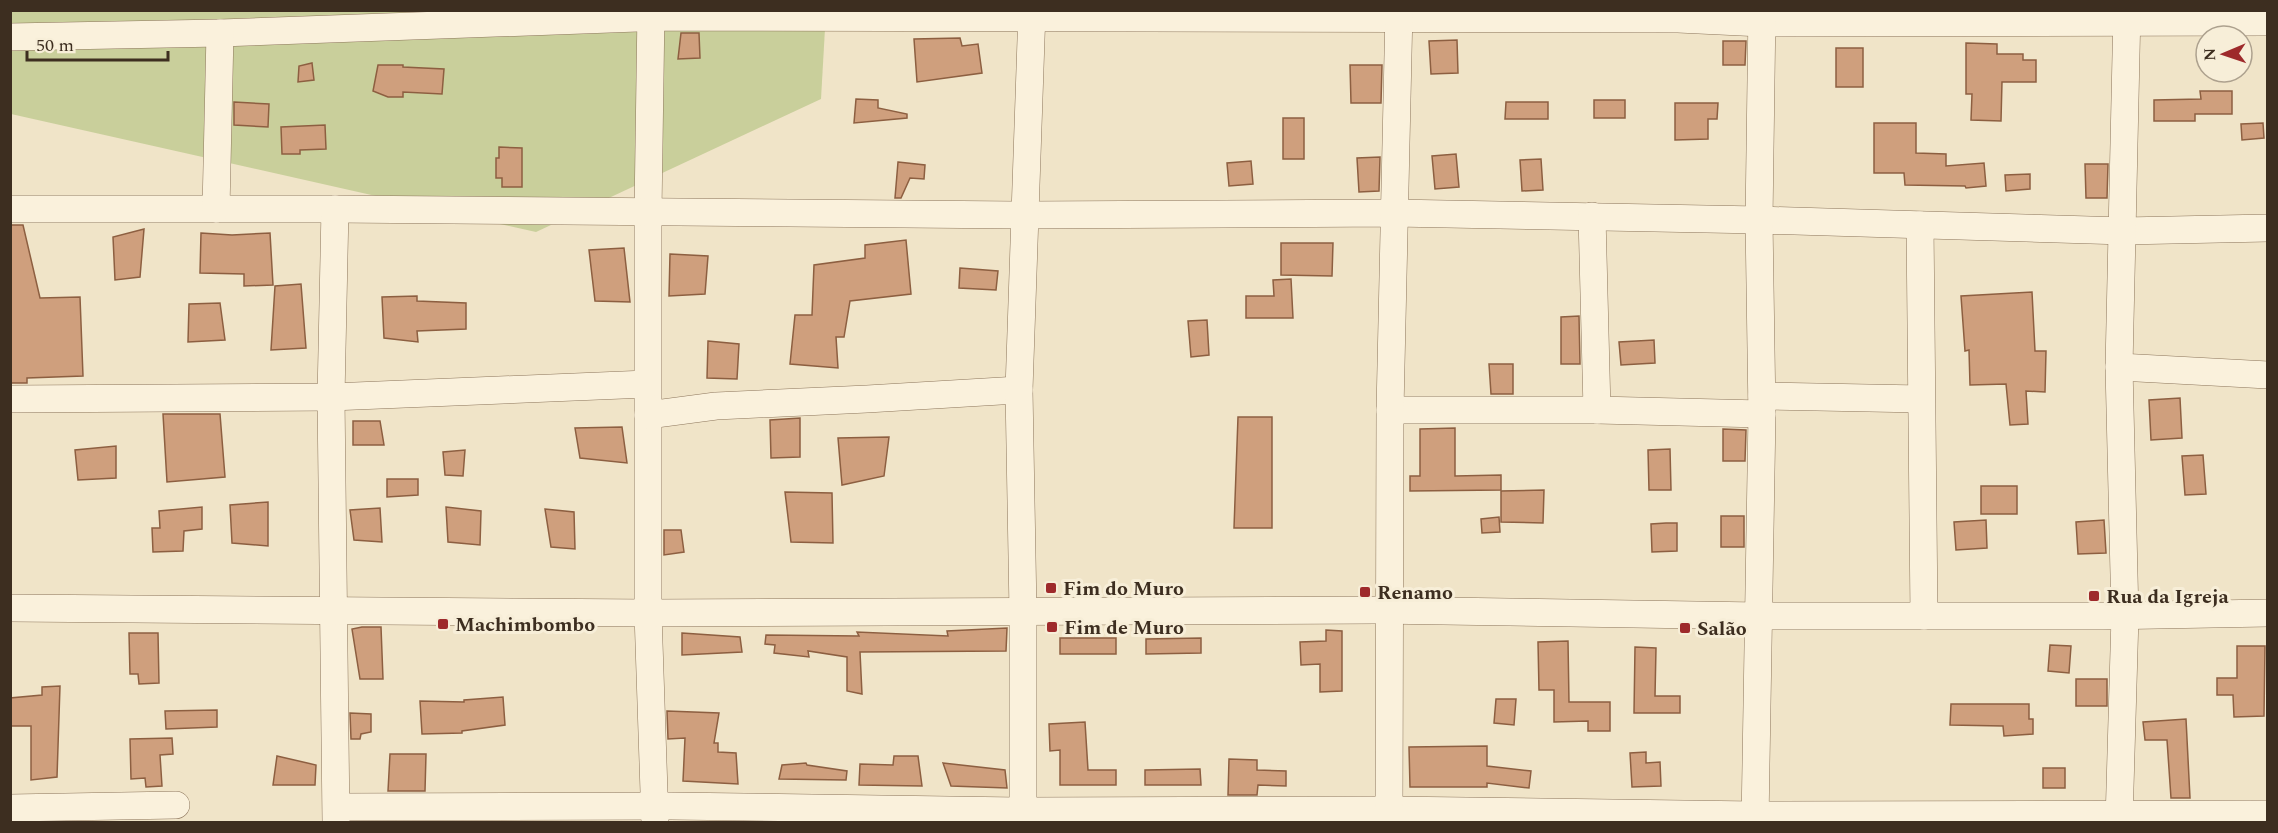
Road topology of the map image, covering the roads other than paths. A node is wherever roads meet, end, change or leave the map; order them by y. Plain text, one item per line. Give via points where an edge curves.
1 (651, 14) edge
2 (1032, 14) edge
3 (1399, 14) edge
4 (1762, 17) edge
5 (2127, 17) edge
6 (2268, 22) edge
7 (220, 33) junction
8 (10, 37) edge
9 (10, 209) edge
10 (216, 209) junction
11 (335, 209) junction
12 (648, 212) junction
13 (1394, 213) junction
14 (1025, 215) junction
15 (1592, 216) junction
16 (1759, 220) junction
17 (1920, 225) junction
18 (2268, 228) edge
19 (2124, 231) junction
20 (2119, 366) junction
21 (2268, 375) edge
22 (647, 384) junction
23 (1019, 390) junction
24 (331, 397) junction
25 (10, 399) edge
26 (1921, 399) junction
27 (1762, 405) junction
28 (1390, 410) junction
29 (1597, 410) junction
30 (648, 415) junction
31 (10, 608) edge
32 (1390, 610) junction
33 (333, 611) junction
34 (1023, 612) junction
35 (648, 613) junction
36 (2268, 613) edge
37 (1759, 616) junction
38 (1924, 616) junction
39 (2125, 616) junction
40 (176, 804) dead end
41 (10, 808) edge
42 (656, 814) edge
43 (2268, 814) edge
44 (337, 815) edge
45 (1389, 816) edge
46 (1023, 817) edge
47 (2119, 818) edge
48 (1755, 819) edge

1 - 2 street
1 - 7 street
1 - 12 street
2 - 3 street
2 - 14 street
3 - 4 street
3 - 13 street
4 - 5 street
4 - 16 street
5 - 6 street
5 - 19 street
7 - 8 street
7 - 10 street
9 - 10 street
10 - 11 street
11 - 12 street
11 - 24 street
12 - 14 street
12 - 22 street
13 - 14 street
13 - 15 street
13 - 28 street
14 - 23 street
15 - 16 street
15 - 29 street
16 - 17 street
16 - 27 street
17 - 19 street
17 - 26 street
18 - 19 street
19 - 20 street
20 - 21 street
20 - 39 street
22 - 24 street
22 - 30 street
23 - 30 street via 716,406
23 - 34 street
24 - 25 street
24 - 33 street
26 - 27 street
26 - 38 street
27 - 29 street
27 - 37 street
28 - 29 street
28 - 32 street
30 - 35 street
31 - 33 street
32 - 34 street
32 - 37 street
32 - 45 street
33 - 35 street
33 - 44 street
34 - 35 street
34 - 46 street
35 - 42 street
36 - 39 street
37 - 38 street
37 - 48 street
38 - 39 street
39 - 47 street
40 - 41 street
42 - 44 street
42 - 46 street
43 - 47 street
45 - 46 street
45 - 48 street
47 - 48 street

